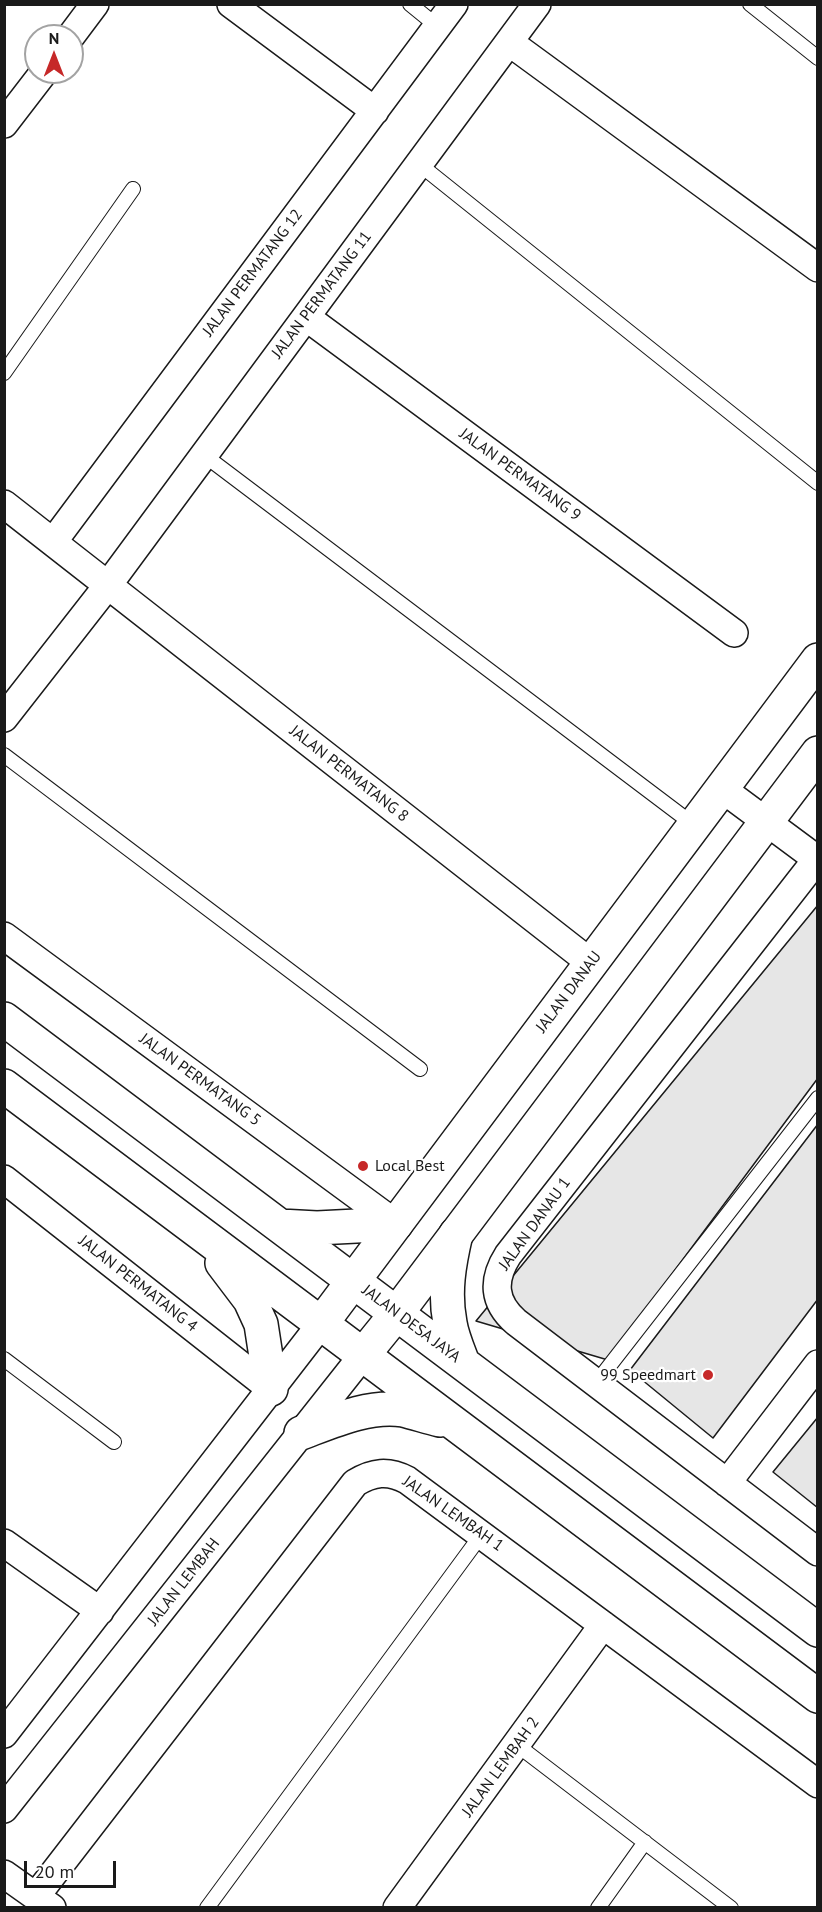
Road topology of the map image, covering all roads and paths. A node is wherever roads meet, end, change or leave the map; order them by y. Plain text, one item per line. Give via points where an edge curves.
1 (95, 4) edge
2 (231, 4) edge
3 (410, 4) edge
4 (454, 4) edge
5 (537, 4) edge
6 (750, 4) edge
7 (80, 24) edge
8 (437, 26) junction
9 (509, 42) junction
10 (818, 58) edge
11 (35, 84) edge
12 (375, 111) junction
13 (4, 124) edge
14 (419, 164) junction
15 (134, 189) dead end
16 (818, 268) edge
17 (306, 317) junction
18 (4, 373) edge
19 (204, 455) junction
20 (818, 483) edge
21 (4, 504) edge
22 (53, 542) junction
23 (108, 585) junction
24 (734, 633) dead end
25 (818, 660) edge
26 (4, 718) edge
27 (818, 753) edge
28 (4, 755) edge
29 (722, 788) junction
30 (766, 822) junction
31 (694, 825) junction
32 (817, 860) edge
33 (4, 936) edge
34 (591, 963) junction
35 (4, 1019) edge
36 (420, 1069) dead end
37 (4, 1086) edge
38 (818, 1098) edge
39 (4, 1179) edge
40 (396, 1224) junction
41 (280, 1226) junction
42 (456, 1234) junction
43 (208, 1239) junction
44 (354, 1281) junction
45 (397, 1313) junction
46 (321, 1324) junction
47 (363, 1355) junction
48 (4, 1359) edge
49 (463, 1363) junction
50 (816, 1368) edge
51 (596, 1383) junction
52 (271, 1389) junction
53 (454, 1423) junction
54 (301, 1433) junction
55 (114, 1442) dead end
56 (727, 1483) junction
57 (482, 1534) junction
58 (4, 1543) edge
59 (818, 1552) edge
60 (99, 1611) junction
61 (603, 1625) junction
62 (818, 1630) edge
63 (818, 1696) edge
64 (4, 1734) edge
65 (517, 1745) junction
66 (818, 1784) edge
67 (4, 1809) edge
68 (645, 1842) junction
69 (4, 1874) edge
70 (44, 1902) edge
71 (207, 1908) edge
72 (397, 1908) edge
73 (598, 1908) edge
74 (731, 1908) edge

1 - 7 street
2 - 12 street
3 - 8 lane
4 - 8 street, JALAN PERMATANG 12
5 - 9 street, JALAN PERMATANG 11
6 - 10 lane
8 - 12 street, JALAN PERMATANG 12
9 - 14 street, JALAN PERMATANG 11
9 - 16 street
11 - 13 street
12 - 22 street, JALAN PERMATANG 12
14 - 17 street, JALAN PERMATANG 11
14 - 20 lane
15 - 18 lane
17 - 19 street, JALAN PERMATANG 11
17 - 24 street, JALAN PERMATANG 9
19 - 23 street, JALAN PERMATANG 11
19 - 31 lane
21 - 22 street, JALAN PERMATANG 8
22 - 23 street, JALAN PERMATANG 8
23 - 26 street, JALAN PERMATANG 11
23 - 34 street, JALAN PERMATANG 8
25 - 29 main road, JALAN DANAU
27 - 30 main road
28 - 36 lane
29 - 30 street
29 - 31 main road, JALAN DANAU
30 - 32 street
30 - 42 main road
31 - 34 main road, JALAN DANAU
32 - 51 street, JALAN DANAU 1 via 501,1266 497,1293 507,1314
33 - 40 street, JALAN PERMATANG 5
34 - 40 main road, JALAN DANAU
35 - 41 main road, JALAN DESA JAYA
37 - 43 main road
38 - 51 lane
39 - 52 street, JALAN PERMATANG 4
40 - 41 main road
40 - 44 main road, JALAN DANAU
41 - 44 main road, JALAN DESA JAYA
42 - 45 main road
42 - 49 main road via 446,1298
43 - 46 main road
43 - 52 main road via 250,1300 261,1324
44 - 45 main road, JALAN DESA JAYA
44 - 46 main road, JALAN DANAU
45 - 47 main road
45 - 49 main road, JALAN DESA JAYA
46 - 47 main road
46 - 52 street
47 - 53 main road
47 - 54 street, JALAN LEMBAH
48 - 55 lane
49 - 62 main road, JALAN DESA JAYA
50 - 56 street
51 - 56 street, JALAN DANAU 1
52 - 60 street
53 - 54 main road via 401,1410 368,1411
53 - 63 main road
54 - 67 street, JALAN LEMBAH
56 - 59 street, JALAN DANAU 1
57 - 61 street, JALAN LEMBAH 1
57 - 70 street, JALAN LEMBAH 1 via 396,1474 382,1472 355,1484
57 - 71 lane
58 - 60 street
60 - 64 street
61 - 65 street, JALAN LEMBAH 2
61 - 66 street, JALAN LEMBAH 1
65 - 68 lane
65 - 72 street, JALAN LEMBAH 2
68 - 73 lane
68 - 74 lane
69 - 70 street

